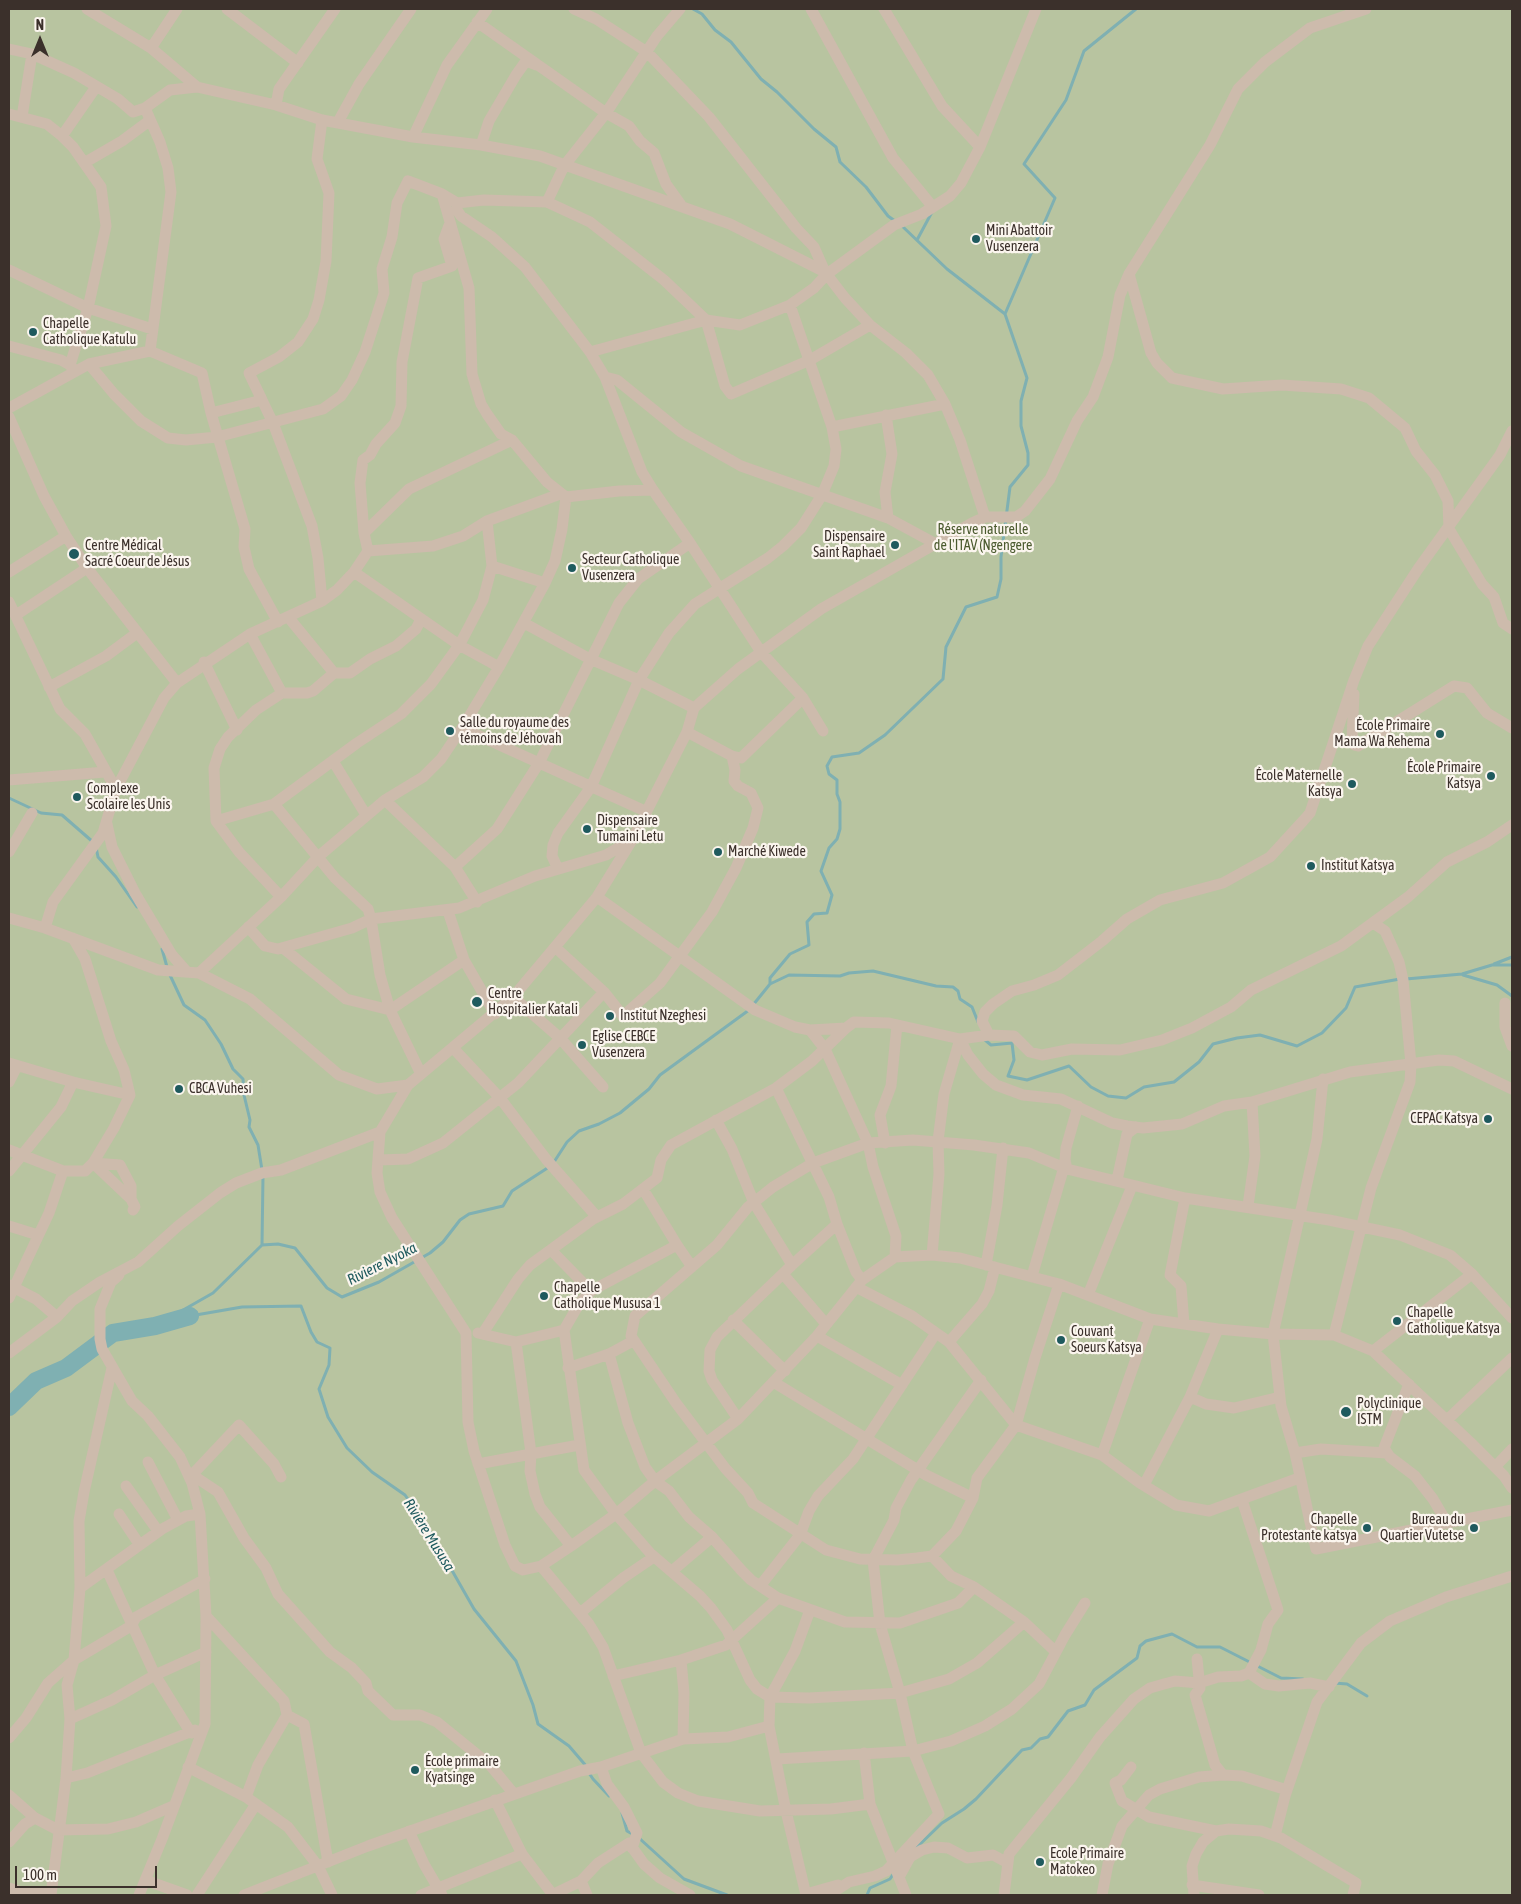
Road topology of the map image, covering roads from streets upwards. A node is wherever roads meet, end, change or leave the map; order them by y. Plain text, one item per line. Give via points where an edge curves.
1 (87, 9) edge
2 (177, 9) edge
3 (227, 9) edge
4 (336, 9) edge
5 (411, 9) edge
6 (487, 9) edge
7 (574, 9) edge
8 (680, 9) edge
9 (811, 9) edge
10 (884, 9) edge
11 (1036, 9) edge
12 (1366, 9) edge
13 (599, 14) edge
14 (477, 22) junction
15 (9, 48) edge
16 (151, 48) junction
17 (647, 52) junction
18 (32, 54) junction
19 (298, 63) junction
20 (538, 65) junction
21 (96, 87) junction
22 (197, 87) junction
23 (276, 105) junction
24 (145, 108) junction
25 (606, 113) junction
26 (9, 114) edge
27 (22, 118) junction
28 (322, 120) junction
29 (149, 121) junction
30 (338, 122) junction
31 (62, 136) junction
32 (413, 137) junction
33 (481, 145) junction
34 (980, 147) junction
35 (84, 163) junction
36 (564, 166) junction
37 (442, 194) junction
38 (546, 202) junction
39 (457, 203) junction
40 (932, 206) junction
41 (690, 209) junction
42 (450, 223) junction
43 (9, 270) edge
44 (826, 273) junction
45 (1129, 274) junction
46 (790, 305) junction
47 (88, 308) junction
48 (706, 320) junction
49 (870, 325) junction
50 (152, 329) junction
51 (9, 346) edge
52 (150, 351) junction
53 (590, 352) junction
54 (810, 360) junction
55 (88, 364) junction
56 (73, 368) junction
57 (605, 377) junction
58 (262, 400) junction
59 (944, 404) junction
60 (9, 408) edge
61 (211, 412) junction
62 (886, 416) junction
63 (9, 417) edge
64 (273, 423) junction
65 (832, 427) junction
66 (1512, 431) edge
67 (217, 436) junction
68 (512, 440) junction
69 (653, 490) junction
70 (563, 495) junction
71 (822, 495) junction
72 (985, 517) junction
73 (888, 518) junction
74 (487, 522) junction
75 (1449, 528) junction
76 (364, 533) junction
77 (66, 536) junction
78 (690, 543) junction
79 (936, 544) junction
80 (368, 551) junction
81 (492, 566) junction
82 (87, 568) junction
83 (9, 572) edge
84 (354, 572) junction
85 (545, 583) junction
86 (720, 590) junction
87 (9, 602) edge
88 (322, 602) junction
89 (16, 615) junction
90 (289, 618) junction
91 (420, 619) junction
92 (278, 622) junction
93 (524, 623) junction
94 (1512, 629) edge
95 (137, 633) junction
96 (250, 634) junction
97 (460, 645) junction
98 (761, 652) junction
99 (590, 659) junction
100 (204, 662) junction
101 (499, 667) junction
102 (334, 673) junction
103 (639, 680) junction
104 (1354, 680) junction
105 (177, 683) junction
106 (49, 687) junction
107 (282, 693) junction
108 (803, 698) junction
109 (694, 708) junction
110 (462, 728) junction
111 (1512, 728) edge
112 (237, 730) junction
113 (824, 731) dead end
114 (687, 732) junction
115 (732, 756) junction
116 (333, 761) junction
117 (539, 763) junction
118 (106, 772) junction
119 (9, 780) edge
120 (590, 787) junction
121 (116, 789) junction
122 (385, 800) junction
123 (274, 804) junction
124 (645, 811) junction
125 (32, 813) dead end
126 (366, 815) junction
127 (216, 821) junction
128 (107, 824) junction
129 (1512, 825) edge
130 (632, 840) junction
131 (9, 852) edge
132 (319, 856) junction
133 (455, 867) junction
134 (558, 869) junction
135 (281, 897) junction
136 (598, 897) junction
137 (477, 902) junction
138 (448, 911) junction
139 (9, 918) edge
140 (371, 920) junction
141 (1373, 923) junction
142 (248, 927) junction
143 (45, 928) junction
144 (73, 938) junction
145 (555, 947) junction
146 (283, 948) junction
147 (682, 956) junction
148 (464, 960) junction
149 (181, 971) junction
150 (199, 973) junction
151 (604, 992) junction
152 (513, 997) junction
153 (1505, 1003) dead end
154 (390, 1010) junction
155 (495, 1014) junction
156 (897, 1025) junction
157 (846, 1028) junction
158 (810, 1030) junction
159 (986, 1036) junction
160 (560, 1038) junction
161 (960, 1039) junction
162 (1512, 1046) edge
163 (454, 1048) junction
164 (825, 1050) junction
165 (13, 1064) edge
166 (1411, 1064) junction
167 (422, 1074) junction
168 (1323, 1079) junction
169 (9, 1082) edge
170 (73, 1082) junction
171 (408, 1085) junction
172 (603, 1087) dead end
173 (776, 1088) junction
174 (1512, 1089) edge
175 (130, 1095) junction
176 (500, 1098) junction
177 (1252, 1102) junction
178 (1078, 1106) junction
179 (716, 1120) junction
180 (1136, 1127) junction
181 (380, 1132) junction
182 (938, 1141) junction
183 (885, 1142) junction
184 (868, 1144) junction
185 (1003, 1148) junction
186 (9, 1150) edge
187 (23, 1154) junction
188 (379, 1160) junction
189 (813, 1162) junction
190 (93, 1164) junction
191 (1065, 1168) junction
192 (9, 1171) edge
193 (63, 1171) junction
194 (1117, 1180) junction
195 (1132, 1186) junction
196 (643, 1189) junction
197 (1185, 1198) junction
198 (754, 1203) junction
199 (1248, 1206) junction
200 (1300, 1215) junction
201 (597, 1217) junction
202 (837, 1224) junction
203 (9, 1226) edge
204 (1360, 1226) junction
205 (38, 1235) junction
206 (677, 1245) junction
207 (551, 1250) junction
208 (932, 1255) junction
209 (895, 1257) junction
210 (792, 1265) junction
211 (991, 1266) junction
212 (692, 1267) junction
213 (128, 1268) junction
214 (783, 1274) junction
215 (1472, 1274) junction
216 (1032, 1276) junction
217 (859, 1283) junction
218 (1060, 1284) junction
219 (12, 1286) edge
220 (592, 1291) junction
221 (1088, 1295) junction
222 (9, 1298) edge
223 (57, 1317) junction
224 (1512, 1318) edge
225 (1150, 1319) junction
226 (733, 1320) junction
227 (826, 1324) junction
228 (1184, 1324) junction
229 (1218, 1329) junction
230 (564, 1330) junction
231 (466, 1333) junction
232 (483, 1333) junction
233 (936, 1333) junction
234 (1273, 1334) junction
235 (1334, 1335) junction
236 (818, 1336) junction
237 (633, 1341) junction
238 (516, 1342) junction
239 (950, 1342) junction
240 (1373, 1351) junction
241 (10, 1352) edge
242 (608, 1354) junction
243 (1512, 1358) edge
244 (112, 1368) junction
245 (568, 1368) junction
246 (786, 1371) junction
247 (981, 1380) junction
248 (775, 1383) junction
249 (1409, 1384) junction
250 (902, 1385) junction
251 (1190, 1397) junction
252 (1280, 1397) junction
253 (738, 1419) junction
254 (1447, 1420) junction
255 (1016, 1425) junction
256 (867, 1437) junction
257 (705, 1442) junction
258 (579, 1444) junction
259 (1512, 1449) edge
260 (531, 1453) junction
261 (1295, 1454) junction
262 (1387, 1454) junction
263 (1102, 1455) junction
264 (148, 1462) dead end
265 (478, 1464) junction
266 (1495, 1467) junction
267 (918, 1469) junction
268 (190, 1473) junction
269 (281, 1477) dead end
270 (1299, 1478) junction
271 (655, 1481) junction
272 (1144, 1485) junction
273 (126, 1486) dead end
274 (1512, 1488) edge
275 (973, 1498) junction
276 (1242, 1500) junction
277 (1512, 1510) edge
278 (119, 1514) dead end
279 (200, 1514) junction
280 (616, 1514) junction
281 (178, 1520) junction
282 (1447, 1523) junction
283 (158, 1532) junction
284 (800, 1535) junction
285 (712, 1537) junction
286 (139, 1544) junction
287 (571, 1546) junction
288 (652, 1554) junction
289 (932, 1556) junction
290 (872, 1560) junction
291 (541, 1566) junction
292 (107, 1570) junction
293 (672, 1571) junction
294 (1512, 1576) edge
295 (205, 1579) junction
296 (760, 1586) junction
297 (974, 1587) junction
298 (80, 1588) junction
299 (778, 1598) junction
300 (1085, 1603) dead end
301 (810, 1610) junction
302 (580, 1613) junction
303 (206, 1616) junction
304 (1024, 1622) junction
305 (880, 1624) junction
306 (131, 1626) junction
307 (732, 1641) junction
308 (206, 1652) junction
309 (1056, 1652) junction
310 (1197, 1659) dead end
311 (74, 1660) junction
312 (681, 1660) junction
313 (1249, 1673) junction
314 (155, 1676) junction
315 (613, 1676) junction
316 (1199, 1683) junction
317 (1329, 1687) junction
318 (900, 1693) junction
319 (770, 1696) junction
320 (287, 1715) junction
321 (70, 1718) junction
322 (205, 1724) junction
323 (769, 1726) junction
324 (191, 1733) junction
325 (9, 1738) edge
326 (683, 1739) junction
327 (913, 1751) junction
328 (641, 1753) junction
329 (864, 1753) junction
330 (777, 1759) junction
331 (188, 1767) junction
332 (598, 1767) junction
333 (1131, 1767) dead end
334 (1223, 1775) junction
335 (66, 1778) junction
336 (1287, 1790) junction
337 (514, 1794) junction
338 (9, 1795) edge
339 (246, 1797) junction
340 (495, 1800) junction
341 (256, 1804) junction
342 (870, 1804) junction
343 (173, 1806) junction
344 (1135, 1809) junction
345 (786, 1811) junction
346 (35, 1818) junction
347 (58, 1830) junction
348 (410, 1831) junction
349 (1216, 1831) junction
350 (1275, 1836) junction
351 (635, 1841) junction
352 (9, 1842) edge
353 (522, 1854) junction
354 (323, 1864) junction
355 (1008, 1864) junction
356 (893, 1866) junction
357 (900, 1877) junction
358 (145, 1880) junction
359 (581, 1881) junction
360 (849, 1882) junction
361 (9, 1888) edge
362 (1193, 1890) edge
363 (440, 1892) edge
364 (51, 1894) edge
365 (139, 1895) edge
366 (187, 1895) edge
367 (197, 1895) edge
368 (244, 1895) edge
369 (332, 1895) edge
370 (421, 1895) edge
371 (553, 1895) edge
372 (588, 1895) edge
373 (690, 1895) edge
374 (806, 1895) edge
375 (830, 1895) edge
376 (906, 1895) edge
377 (1004, 1895) edge
378 (1102, 1895) edge
379 (1259, 1895) edge
380 (1353, 1895) edge

1 - 16 street
2 - 16 street
3 - 19 street
4 - 19 street
5 - 30 street
6 - 14 street
7 - 13 street
8 - 17 street
9 - 40 street via 893,158
10 - 34 street via 942,106
11 - 34 street
12 - 45 street via 1310,28 1265,62 1238,89 1210,145
13 - 17 street
14 - 20 street
14 - 32 street via 447,65
15 - 18 street
16 - 22 street
17 - 25 street
17 - 44 street via 709,118 814,247
18 - 21 street
18 - 27 street
19 - 23 street via 279,89
20 - 25 street
20 - 33 street via 526,62 516,75 489,121
21 - 24 street via 133,112
21 - 31 street
22 - 23 street
22 - 24 street via 170,90
23 - 28 street
24 - 29 street
25 - 36 street
25 - 41 street via 628,126 654,154 674,197
26 - 27 street
27 - 31 street via 47,124
28 - 30 street
28 - 58 street via 317,159 329,193 326,261 319,300 313,318 298,342 250,373
29 - 35 street
29 - 50 street via 163,151 171,192
30 - 32 street
31 - 35 street
32 - 33 street
33 - 36 street via 540,156
34 - 40 street via 962,183 950,196
35 - 47 street via 101,187 106,226
36 - 38 street
36 - 41 street
37 - 39 street
37 - 42 street
37 - 64 street via 408,181 397,203 392,237 382,269 384,293 366,352 341,396 323,409
38 - 39 street via 484,200
38 - 48 street via 590,222 664,280
39 - 53 street via 461,216 492,237 526,267
40 - 44 street via 922,214 894,225
41 - 44 street via 730,224
42 - 68 street via 469,288 472,374 486,414 501,434
42 - 76 street via 444,239 452,266 418,278 402,362 401,406 387,434 363,460 360,483
43 - 47 street
44 - 46 street via 814,288
44 - 49 street
45 - 72 street via 1120,295 1108,358 1093,397 1077,421 1050,479 1034,502 1016,517
45 - 75 street via 1151,353 1172,378 1223,389 1316,386 1369,398 1409,433 1416,451 1448,501
46 - 48 street via 740,325
46 - 54 street
47 - 50 street
47 - 56 street
48 - 53 street
48 - 54 street via 725,386 731,394
49 - 54 street
49 - 59 street via 928,375
50 - 52 street
51 - 56 street via 49,356
52 - 55 street
52 - 61 street via 202,373
53 - 57 street
54 - 65 street
55 - 56 street
55 - 67 street via 141,420 168,438 186,440
56 - 60 street
57 - 69 street via 642,472
57 - 71 street via 617,380 706,447 741,466
58 - 61 street
58 - 64 street
59 - 62 street
59 - 72 street via 960,440
61 - 67 street
62 - 65 street
62 - 73 street via 892,454 885,492
63 - 77 street via 44,496
64 - 67 street
64 - 88 street via 312,526
65 - 71 street via 836,449 834,466
66 - 75 street via 1500,455
67 - 92 street via 245,528 244,547 249,569
68 - 70 street
68 - 76 street via 409,489
69 - 70 street
69 - 78 street
70 - 74 street
70 - 85 street via 555,561
71 - 73 street
71 - 86 street via 801,528 783,546
72 - 79 street
73 - 79 street
74 - 80 street via 463,536 433,546
74 - 81 street
75 - 94 street via 1482,584 1494,597 1503,623
75 - 104 street via 1386,616 1368,646
76 - 80 street
77 - 82 street
77 - 83 street
78 - 86 street
78 - 99 street via 633,584 619,603
79 - 98 street via 821,609
80 - 84 street
81 - 85 street
81 - 97 street via 483,600
82 - 89 street
82 - 95 street
84 - 88 street
84 - 91 street
85 - 93 street
86 - 98 street
86 - 103 street via 695,604 682,618
87 - 89 street
88 - 90 street
89 - 106 street
90 - 92 street
90 - 102 street
91 - 97 street
91 - 102 street via 416,629 396,646 350,673
92 - 96 street
93 - 99 street
93 - 101 street
95 - 105 street
95 - 106 street via 106,656
96 - 100 street
96 - 107 street
97 - 101 street
97 - 116 street via 431,684 401,714
98 - 108 street
98 - 109 street
99 - 103 street
99 - 117 street
100 - 105 street
100 - 112 street
101 - 110 street
102 - 107 street via 313,691
103 - 109 street
103 - 120 street
104 - 111 street via 1354,745 1358,746 1454,686 1467,688 1487,713
104 - 159 street via 1310,813 1270,857 1223,882 1160,900 1127,919 1058,975 1006,996 985,1012 982,1021
105 - 121 street via 164,698
106 - 118 street via 60,709 85,734
107 - 112 street via 256,710
108 - 113 street
108 - 115 street via 741,758
109 - 114 street
110 - 117 street
110 - 122 street via 423,777
112 - 127 street via 220,749 214,768
114 - 115 street
114 - 124 street
115 - 147 street via 734,781 751,793 758,808 753,828 712,912
116 - 123 street
116 - 126 street
117 - 120 street
117 - 133 street via 497,829
118 - 119 street
118 - 121 street
120 - 124 street
120 - 134 street via 553,845 552,856
121 - 128 street
122 - 126 street
122 - 133 street
123 - 127 street
123 - 132 street
124 - 130 street
125 - 131 street
126 - 132 street
127 - 135 street via 239,852
128 - 143 street via 53,902
128 - 149 street via 112,847 135,893
129 - 141 street via 1447,862
130 - 134 street via 606,855
130 - 136 street
132 - 135 street
132 - 140 street via 335,878 368,909
133 - 137 street
134 - 137 street
135 - 142 street
136 - 145 street
136 - 147 street
137 - 138 street
138 - 140 street
138 - 148 street
139 - 143 street
140 - 146 street
140 - 154 street via 380,975
141 - 159 street via 1341,946 1251,990 1232,1007 1192,1028 1149,1044 1120,1050 1072,1049 1042,1055 1030,1052 1014,1036
141 - 166 street via 1385,931 1399,962 1408,1013
142 - 146 street via 266,946
142 - 150 street
143 - 144 street
144 - 149 street via 158,970
144 - 175 street via 85,959
145 - 151 street
145 - 152 street
146 - 154 street via 346,1000
147 - 151 street via 660,984 623,1016
147 - 158 street via 751,1008 796,1028
148 - 154 street
148 - 155 street
149 - 150 street
150 - 171 street via 250,999 339,1075 377,1089
151 - 160 street
152 - 155 street
152 - 160 street
153 - 162 street via 1505,1027
154 - 167 street
155 - 163 street
156 - 157 street via 854,1022
156 - 161 street
156 - 183 street via 891,1086 880,1115
157 - 158 street
157 - 164 street
158 - 164 street
159 - 161 street
160 - 172 street
160 - 176 street
161 - 178 street via 982,1074 996,1085 1023,1095 1061,1099
161 - 182 street via 944,1094
163 - 167 street
163 - 176 street
164 - 173 street
164 - 184 street
165 - 169 street
165 - 170 street
166 - 168 street
166 - 174 street via 1454,1061
166 - 204 street via 1410,1082
167 - 171 street
168 - 177 street
168 - 200 street via 1317,1139
170 - 175 street
170 - 187 street via 61,1106
171 - 181 street
173 - 179 street
173 - 189 street
175 - 190 street
176 - 188 street via 434,1148 408,1159
176 - 201 street via 546,1159
177 - 180 street via 1224,1106 1182,1124
177 - 199 street via 1255,1156
178 - 180 street via 1112,1123
178 - 191 street via 1066,1148
179 - 196 street via 671,1145 661,1160 657,1178
179 - 198 street
180 - 194 street via 1127,1134
181 - 188 street
181 - 213 street via 254,1176 220,1192
182 - 183 street
182 - 185 street
182 - 208 street via 939,1174
183 - 184 street
184 - 189 street
184 - 209 street via 896,1236
185 - 191 street via 1029,1153
185 - 211 street
186 - 187 street
187 - 192 street
187 - 193 street
188 - 231 street via 380,1192 392,1218
189 - 198 street
189 - 202 street via 830,1197
190 - 190 street via 132,1205 131,1186 120,1165
190 - 193 street via 85,1171
191 - 194 street
191 - 216 street
193 - 205 street
194 - 195 street
195 - 197 street
195 - 221 street
196 - 201 street
196 - 206 street
197 - 199 street
197 - 228 street via 1170,1275 1180,1286
198 - 210 street
198 - 212 street via 718,1245
199 - 200 street
200 - 204 street
200 - 234 street
201 - 207 street
202 - 210 street
202 - 217 street
203 - 205 street
204 - 215 street via 1432,1246 1450,1255
204 - 235 street
205 - 219 street
206 - 212 street
206 - 220 street
207 - 220 street
207 - 232 street via 518,1278
208 - 209 street
208 - 211 street
209 - 217 street
210 - 214 street
211 - 216 street
211 - 239 street via 989,1291 982,1304
212 - 237 street via 635,1316
213 - 223 street via 72,1301
213 - 244 street via 111,1282 99,1316 101,1344
214 - 226 street
214 - 227 street
215 - 224 street
215 - 240 street
216 - 218 street
217 - 227 street
217 - 233 street
218 - 221 street
218 - 255 street
219 - 222 street
219 - 223 street via 36,1299
220 - 230 street via 579,1304
221 - 225 street
223 - 241 street
225 - 228 street
225 - 263 street
226 - 246 street
226 - 253 street via 710,1350 709,1371
227 - 236 street
228 - 229 street
229 - 234 street
229 - 251 street
230 - 238 street
230 - 245 street
231 - 232 street
231 - 265 street via 468,1422
232 - 238 street
233 - 239 street
233 - 250 street
234 - 235 street
234 - 252 street
235 - 240 street
236 - 246 street
236 - 250 street
237 - 242 street
237 - 257 street
238 - 260 street
239 - 247 street
240 - 249 street
242 - 245 street
242 - 271 street via 628,1423 645,1467
243 - 254 street
244 - 268 street via 132,1400 148,1416
244 - 298 street via 79,1521
245 - 258 street
246 - 248 street
247 - 255 street
247 - 267 street
248 - 253 street
248 - 256 street
249 - 254 street
249 - 262 street via 1384,1448
250 - 256 street
251 - 252 street via 1206,1404 1234,1408
251 - 272 street
252 - 261 street
253 - 257 street
254 - 266 street
255 - 263 street
255 - 275 street via 977,1478
256 - 267 street
256 - 284 street via 853,1459 818,1496
257 - 271 street
257 - 284 street via 748,1493 753,1504
258 - 260 street
258 - 280 street via 584,1470
259 - 266 street
260 - 265 street
260 - 287 street via 530,1471 540,1507
261 - 262 street via 1321,1449
261 - 270 street
262 - 282 street via 1415,1476
263 - 272 street
264 - 281 street
265 - 291 street via 515,1566 523,1570
266 - 274 street
267 - 275 street
267 - 290 street
268 - 269 street via 239,1426 274,1464
268 - 279 street
268 - 337 street via 218,1492 244,1538 266,1568 278,1594 330,1652 366,1683 368,1691 393,1715 420,1715 436,1722 490,1765
270 - 276 street
270 - 282 street via 1316,1549
271 - 280 street
271 - 285 street
272 - 276 street via 1176,1505 1189,1509 1209,1511
273 - 283 street
275 - 289 street via 956,1531
276 - 313 street via 1278,1610 1268,1624 1261,1650
277 - 282 street
278 - 286 street
279 - 281 street
279 - 295 street
280 - 287 street
280 - 288 street
281 - 283 street
283 - 286 street
284 - 290 street via 826,1550
284 - 296 street
285 - 293 street
285 - 296 street
286 - 292 street
287 - 291 street
288 - 293 street
288 - 302 street via 651,1559
289 - 290 street
289 - 297 street via 951,1576
290 - 305 street
291 - 302 street
292 - 298 street
292 - 306 street
293 - 307 street via 711,1608
294 - 317 street via 1446,1597 1390,1621 1361,1643
295 - 303 street
295 - 306 street via 136,1617
296 - 299 street
297 - 304 street
297 - 305 street via 958,1603 900,1623
298 - 311 street
299 - 301 street
299 - 307 street
300 - 309 street
301 - 305 street via 845,1622
301 - 319 street via 795,1651
302 - 315 street via 603,1648
303 - 308 street
303 - 320 street via 284,1701
304 - 309 street
304 - 318 street via 977,1663 950,1679
305 - 318 street
306 - 311 street
306 - 314 street
307 - 312 street via 710,1652
307 - 319 street via 750,1680 757,1689
308 - 314 street
308 - 322 street
309 - 327 street via 1038,1684 1012,1709 985,1726 951,1741
310 - 316 street
311 - 321 street via 66,1685
311 - 325 street via 48,1683
312 - 315 street
312 - 326 street
313 - 316 street
313 - 317 street via 1265,1684 1310,1683
314 - 321 street
314 - 324 street
315 - 328 street
316 - 334 street via 1200,1688 1195,1695 1215,1765
316 - 355 street via 1176,1681 1150,1688 1134,1699 1100,1737 1009,1854
317 - 336 street via 1317,1702
318 - 319 street via 809,1698
318 - 327 street
319 - 323 street
320 - 339 street via 258,1765
320 - 354 street via 304,1724
321 - 335 street
322 - 324 street
322 - 331 street
323 - 326 street via 728,1737
323 - 330 street
324 - 335 street
326 - 328 street
327 - 329 street
327 - 356 street via 939,1814
328 - 332 street
328 - 345 street via 664,1782 678,1793 698,1801 760,1811
329 - 330 street
329 - 342 street
330 - 345 street
331 - 339 street
331 - 343 street
332 - 337 street via 580,1770
332 - 351 street via 619,1798
333 - 344 street via 1115,1783 1122,1801
334 - 336 street via 1242,1776
334 - 344 street via 1199,1777 1160,1789
335 - 347 street
336 - 350 street
337 - 340 street
338 - 346 street
339 - 341 street
340 - 348 street
340 - 353 street
341 - 354 street via 288,1827
341 - 367 street
342 - 345 street
342 - 356 street
343 - 347 street via 136,1822 108,1828
343 - 358 street
344 - 349 street via 1150,1817
344 - 378 street via 1122,1826 1108,1864
345 - 374 street
346 - 347 street
346 - 352 street
347 - 364 street
348 - 354 street
348 - 363 street
349 - 350 street via 1244,1829
349 - 362 street via 1203,1842 1196,1854 1192,1866
350 - 380 street via 1356,1883
351 - 359 street via 598,1863
351 - 373 street via 644,1864 660,1878
353 - 363 street
353 - 371 street
354 - 368 street
354 - 369 street
355 - 357 street via 993,1855 967,1858 948,1848 934,1847 910,1857
355 - 377 street
356 - 357 street
356 - 360 street via 875,1876
357 - 376 street
358 - 365 street
358 - 366 street
359 - 371 street
359 - 372 street
360 - 374 street
360 - 375 street
361 - 364 street via 24,1893
362 - 379 street
363 - 370 street

